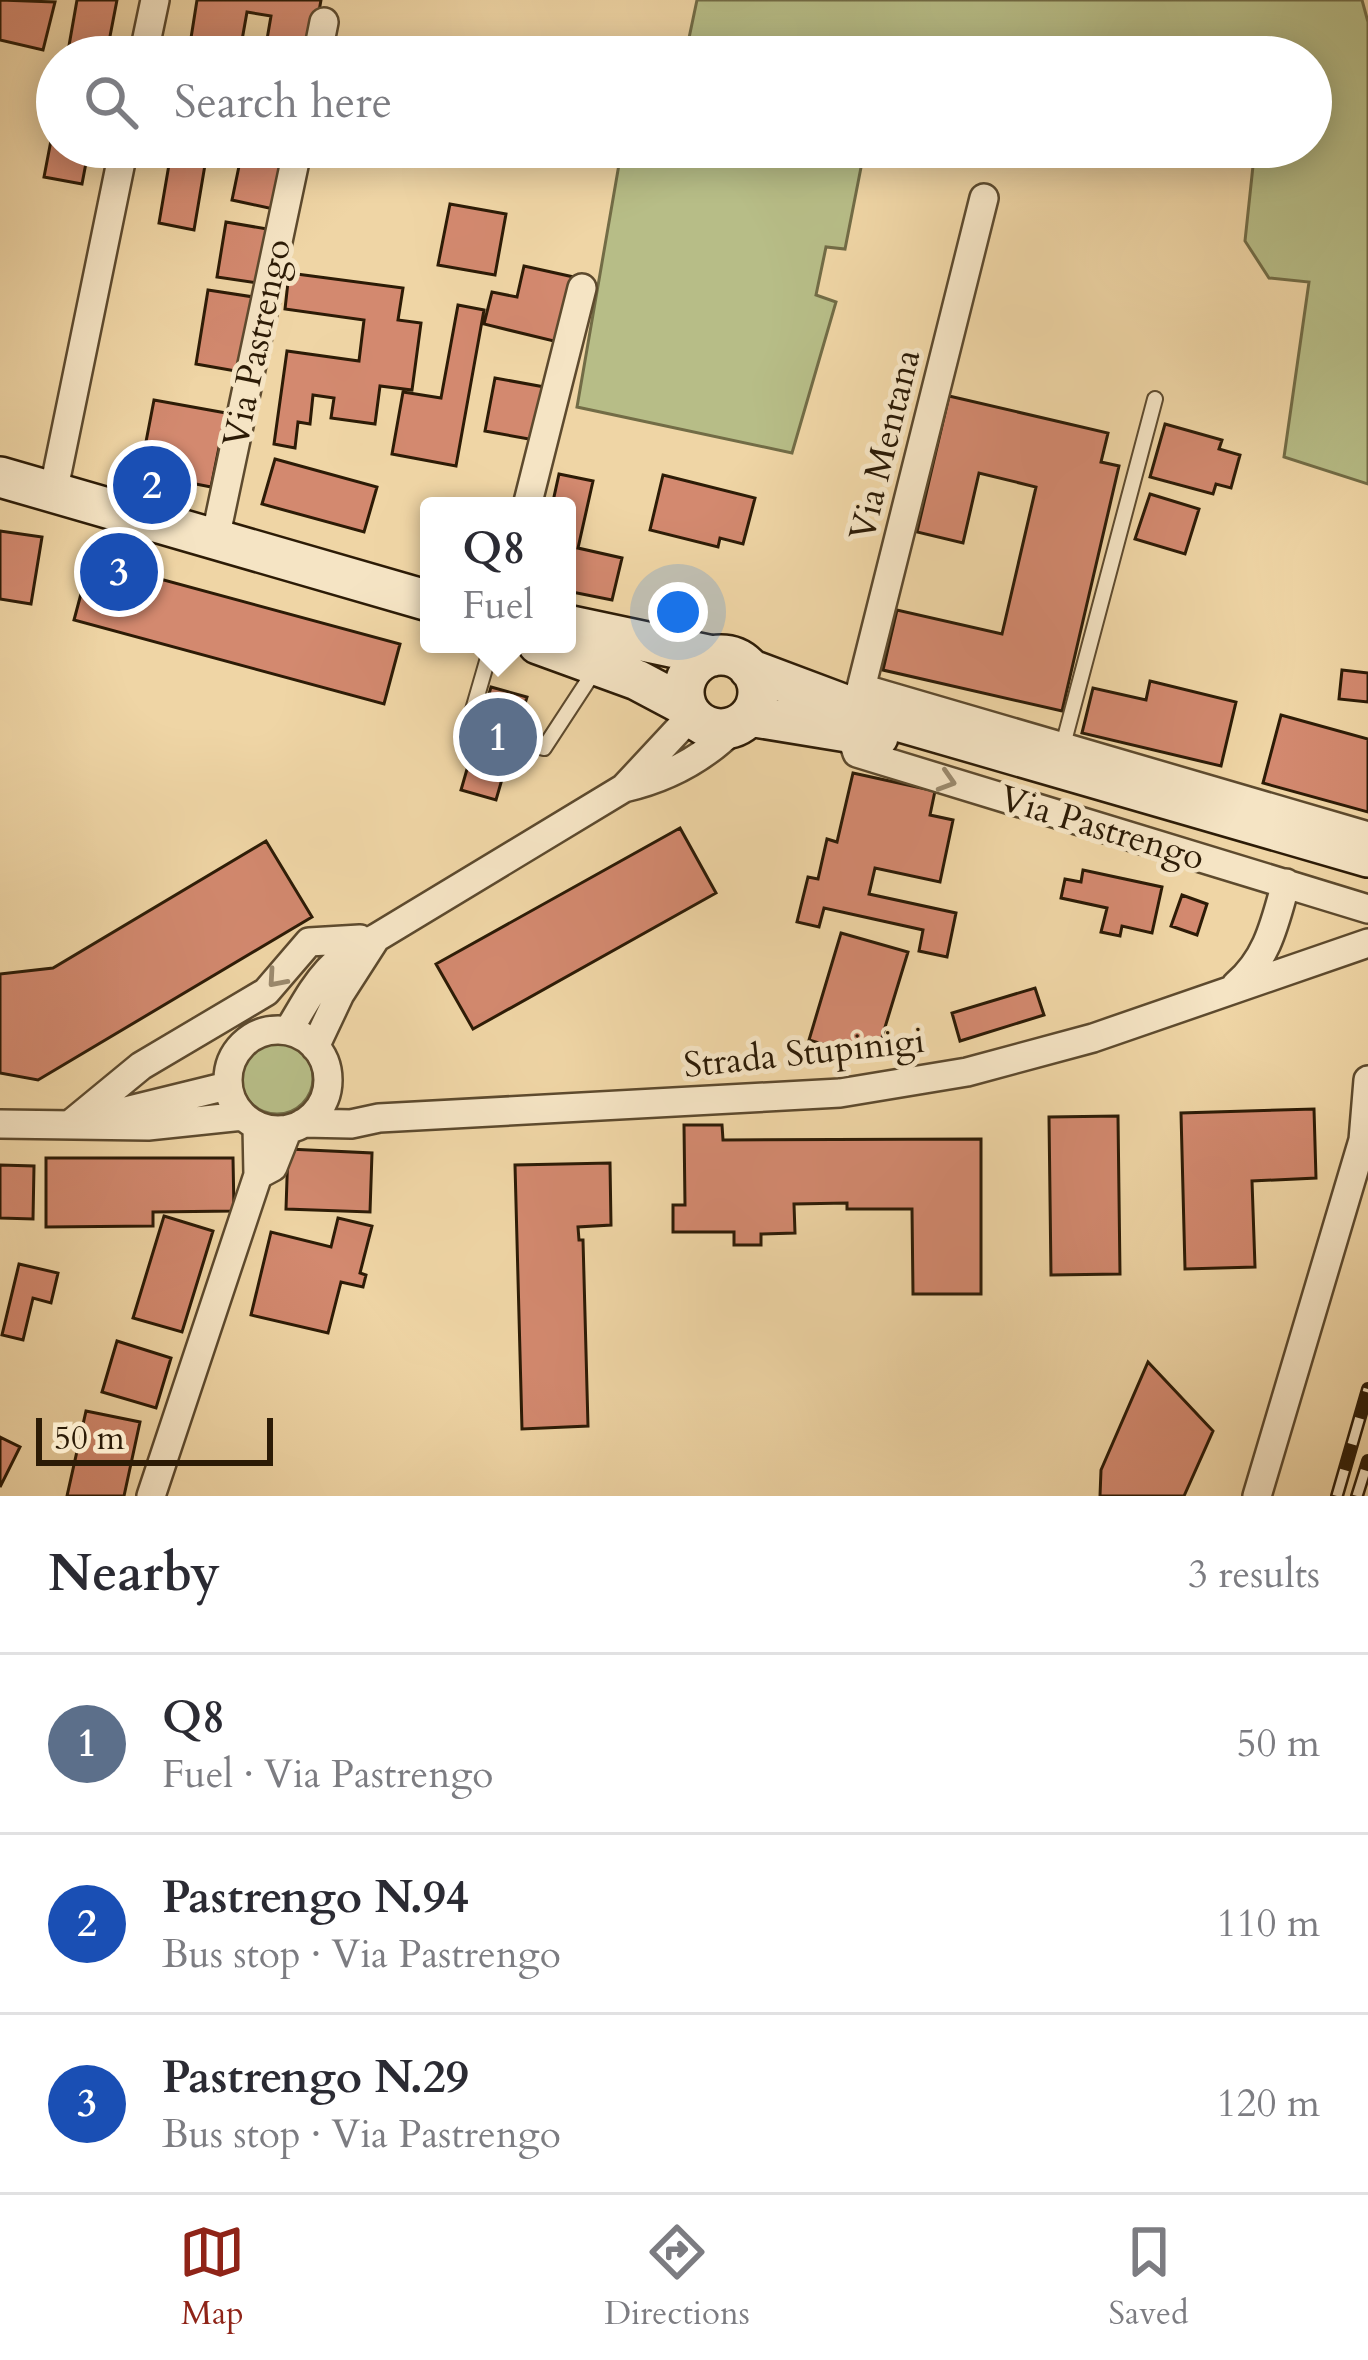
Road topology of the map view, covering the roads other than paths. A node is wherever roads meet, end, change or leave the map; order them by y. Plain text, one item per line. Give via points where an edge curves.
1 (154, 0) edge
2 (324, 22) dead end
3 (147, 36) edge
4 (321, 36) edge
5 (120, 168) edge
6 (294, 168) edge
7 (984, 198) dead end
8 (582, 288) dead end
9 (1155, 399) dead end
10 (0, 477) edge
11 (53, 493) junction
12 (529, 497) edge
13 (215, 539) junction
14 (420, 598) edge
15 (576, 628) edge
16 (489, 653) edge
17 (561, 653) edge
18 (731, 663) junction
19 (597, 667) junction
20 (689, 710) junction
21 (856, 710) junction
22 (742, 721) junction
23 (1063, 745) junction
24 (624, 788) junction
25 (1368, 836) edge
26 (1368, 857) edge
27 (1368, 877) edge
28 (1286, 883) junction
29 (1368, 909) edge
30 (376, 938) junction
31 (1368, 943) edge
32 (1224, 994) junction
33 (287, 1031) junction
34 (315, 1047) junction
35 (1368, 1080) edge
36 (227, 1086) junction
37 (326, 1093) junction
38 (380, 1118) junction
39 (250, 1121) junction
40 (73, 1122) junction
41 (0, 1124) edge
42 (296, 1126) junction
43 (258, 1175) junction
44 (151, 1496) edge
45 (1257, 1496) edge

1 - 3 street
2 - 4 street
5 - 11 street
6 - 13 street, Via Pastrengo
7 - 21 street, Via Mentana
8 - 12 street
9 - 23 lane
10 - 11 main road
11 - 13 main road
13 - 14 main road
15 - 18 main road, Via Pastrengo
16 - 19 lane via 468,727 544,748
17 - 19 main road
18 - 20 main road via 692,670
18 - 21 main road, Via Pastrengo
18 - 22 main road via 757,698
19 - 20 main road
20 - 22 main road via 707,727
20 - 24 street
21 - 22 main road, Via Pastrengo
21 - 23 street, Via Pastrengo
21 - 26 main road, Via Pastrengo
21 - 27 main road, Via Pastrengo
21 -> 28 street, Via Pastrengo via 857,753
22 - 24 street via 660,780
23 - 25 street, Via Pastrengo
24 - 30 street
28 - 29 street, Via Pastrengo
28 - 32 street, Strada Stupinigi via 1265,952
30 - 33 street via 342,954
30 - 34 street
30 -> 40 street via 309,942 266,992 141,1066
31 - 32 street, Strada Stupinigi
32 - 38 street, Strada Stupinigi via 968,1072 840,1093
33 - 34 street
33 - 36 street via 243,1043
34 - 37 street
35 - 45 street via 1363,1140
36 - 39 street
36 - 40 street
37 - 38 street, Strada Stupinigi
37 - 42 street
38 - 42 street, Strada Stupinigi
39 - 40 street
39 - 42 street
39 - 43 street
40 - 41 street
42 - 43 street via 272,1167
43 - 44 street

